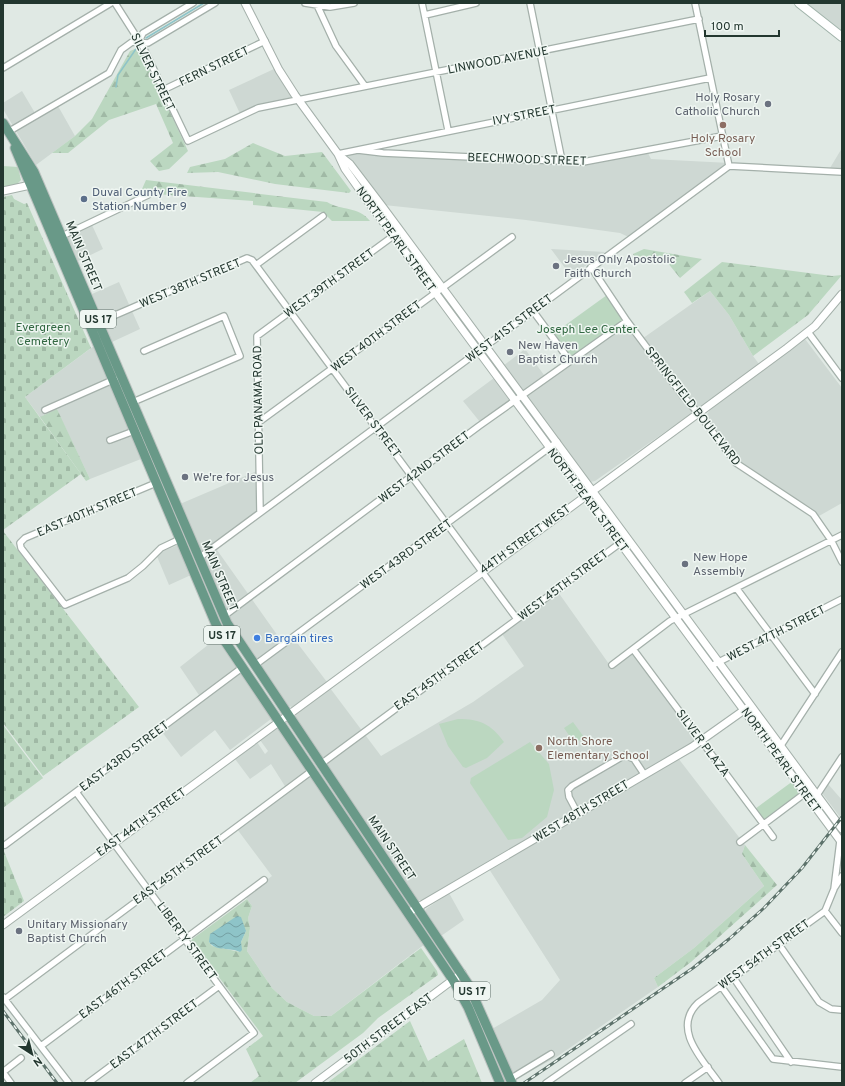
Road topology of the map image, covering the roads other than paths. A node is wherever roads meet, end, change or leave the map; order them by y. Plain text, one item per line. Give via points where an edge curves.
1 (111, 3) edge
2 (115, 3) edge
3 (194, 3) edge
4 (215, 3) edge
5 (245, 3) edge
6 (305, 3) edge
7 (354, 3) edge
8 (422, 3) edge
9 (476, 3) edge
10 (530, 3) edge
11 (695, 3) edge
12 (799, 3) edge
13 (317, 5) junction
14 (425, 15) junction
15 (699, 19) junction
16 (842, 37) edge
17 (139, 41) junction
18 (265, 41) junction
19 (540, 52) junction
20 (3, 68) edge
21 (437, 72) junction
22 (710, 78) junction
23 (364, 86) junction
24 (163, 90) junction
25 (298, 100) junction
26 (552, 110) junction
27 (3, 123) edge
28 (448, 130) junction
29 (8, 132) junction
30 (722, 136) junction
31 (190, 141) joint
32 (354, 150) junction
33 (338, 154) junction
34 (562, 161) junction
35 (729, 166) junction
36 (842, 172) edge
37 (39, 183) junction
38 (29, 185) junction
39 (3, 191) edge
40 (148, 194) dead end
41 (323, 216) dead end
42 (400, 231) junction
43 (62, 236) junction
44 (393, 236) junction
45 (512, 237) dead end
46 (256, 265) junction
47 (591, 267) junction
48 (442, 288) junction
49 (435, 293) junction
50 (842, 294) edge
51 (533, 310) junction
52 (290, 312) junction
53 (627, 321) junction
54 (100, 322) junction
55 (90, 327) junction
56 (808, 332) junction
57 (257, 336) joint
58 (485, 346) junction
59 (144, 351) dead end
60 (478, 351) junction
61 (570, 360) junction
62 (333, 368) junction
63 (122, 376) junction
64 (842, 378) edge
65 (113, 380) junction
66 (522, 396) junction
67 (515, 401) junction
68 (133, 402) junction
69 (45, 410) dead end
70 (699, 414) junction
71 (259, 422) junction
72 (376, 427) junction
73 (134, 431) junction
74 (110, 440) dead end
75 (557, 442) junction
76 (549, 448) junction
77 (412, 476) junction
78 (156, 483) junction
79 (592, 490) junction
80 (161, 496) junction
81 (585, 496) junction
82 (260, 512) junction
83 (447, 523) junction
84 (842, 535) edge
85 (627, 538) junction
86 (180, 540) junction
87 (831, 540) junction
88 (620, 543) junction
89 (199, 558) junction
90 (842, 562) edge
91 (483, 571) junction
92 (737, 589) junction
93 (842, 600) edge
94 (684, 615) junction
95 (224, 616) junction
96 (517, 619) junction
97 (676, 619) junction
98 (499, 632) joint
99 (771, 635) junction
100 (634, 649) junction
101 (842, 652) edge
102 (718, 662) junction
103 (255, 665) junction
104 (612, 665) dead end
105 (711, 666) junction
106 (243, 667) junction
107 (815, 694) junction
108 (751, 705) junction
109 (744, 710) junction
110 (288, 714) junction
111 (279, 720) junction
112 (702, 741) junction
113 (781, 746) junction
114 (776, 753) junction
115 (842, 757) edge
116 (321, 764) junction
117 (313, 770) junction
118 (644, 774) junction
119 (812, 788) junction
120 (76, 792) junction
121 (805, 793) junction
122 (817, 795) junction
123 (578, 814) junction
124 (764, 824) junction
125 (842, 829) edge
126 (773, 837) dead end
127 (740, 842) dead end
128 (841, 842) edge
129 (113, 843) junction
130 (5, 845) dead end
131 (842, 876) edge
132 (264, 880) dead end
133 (834, 889) junction
134 (150, 890) junction
135 (417, 908) junction
136 (825, 911) junction
137 (408, 913) junction
138 (3, 924) edge
139 (842, 933) edge
140 (184, 938) junction
141 (778, 943) junction
142 (462, 973) junction
143 (733, 977) junction
144 (453, 980) junction
145 (219, 986) junction
146 (721, 986) junction
147 (4, 998) edge
148 (842, 1010) edge
149 (631, 1024) dead end
150 (40, 1046) junction
151 (551, 1054) dead end
152 (21, 1058) dead end
153 (791, 1062) junction
154 (708, 1067) junction
155 (842, 1067) edge
156 (3, 1072) edge
157 (511, 1081) edge
158 (11, 1083) edge
159 (69, 1083) edge
160 (88, 1083) edge
161 (187, 1083) edge
162 (315, 1083) edge
163 (500, 1083) edge
164 (546, 1083) edge
165 (685, 1083) edge
166 (719, 1083) edge

1 - 20 street
2 - 17 street, SILVER STREET
3 - 17 street via 143,33
4 - 17 street via 148,43
5 - 18 street, NORTH PEARL STREET
6 - 13 street
7 - 13 street via 340,6
8 - 14 street
9 - 14 street
10 - 19 street
11 - 15 street
12 - 16 main road
13 - 23 street via 336,46
14 - 21 street
15 - 19 street, LINWOOD AVENUE
15 - 22 street
17 - 24 street, SILVER STREET
17 - 29 street via 132,42 121,50 112,68 104,76
18 - 24 street, FERN STREET
18 - 25 street, NORTH PEARL STREET
19 - 21 street, LINWOOD AVENUE
19 - 26 street
21 - 23 street, LINWOOD AVENUE
21 - 28 street
22 - 26 street, IVY STREET
22 - 30 street
23 - 25 street, LINWOOD AVENUE
24 - 31 street, SILVER STREET via 186,140
25 - 31 street, LINWOOD AVENUE via 253,110
25 - 33 street, NORTH PEARL STREET
26 - 28 street, IVY STREET
26 - 34 street
27 - 29 main road, MAIN STREET / US 17
28 - 32 street, IVY STREET
29 - 37 main road, MAIN STREET / US 17 via 25,155
29 - 38 main road, MAIN STREET / US 17
30 - 34 street, BEECHWOOD STREET via 592,161
30 - 35 street
32 - 33 street, IVY STREET
32 - 34 street, BEECHWOOD STREET
33 - 42 street, NORTH PEARL STREET via 350,164
33 - 44 street, NORTH PEARL STREET via 344,168
35 - 36 street
35 - 47 street, WEST 41ST STREET
37 - 38 street
37 - 43 main road, MAIN STREET / US 17
38 - 39 street
38 - 55 main road, MAIN STREET / US 17
40 - 43 street
41 - 46 street, WEST 38TH STREET
42 - 44 street, WEST 39TH STREET
42 - 48 street, NORTH PEARL STREET
43 - 54 main road, MAIN STREET / US 17
44 - 49 street, NORTH PEARL STREET
44 - 52 street, WEST 39TH STREET
45 - 48 street, WEST 40TH STREET
46 - 52 street, SILVER STREET
46 - 54 street, WEST 38TH STREET via 247,258
47 - 51 street, WEST 41ST STREET
47 - 53 street, SPRINGFIELD BOULEVARD
48 - 49 street, WEST 40TH STREET
48 - 58 street, NORTH PEARL STREET
49 - 60 street, NORTH PEARL STREET
49 - 62 street, WEST 40TH STREET
50 - 56 street, 44TH STREET WEST via 827,314
51 - 58 street, WEST 41ST STREET
51 - 61 street
52 - 57 street, WEST 39TH STREET
52 - 62 street, SILVER STREET
53 - 61 street, WEST 42ND STREET
53 - 70 street, SPRINGFIELD BOULEVARD
54 - 55 street, WEST 38TH STREET
54 - 63 main road, MAIN STREET / US 17
55 - 65 main road, MAIN STREET / US 17
56 - 64 street
56 - 70 street, 44TH STREET WEST
57 - 71 street, OLD PANAMA ROAD
58 - 60 street, WEST 41ST STREET
58 - 66 street, NORTH PEARL STREET
59 - 68 street via 224,316 240,356
60 - 67 street, NORTH PEARL STREET
60 - 72 street, WEST 41ST STREET
61 - 66 street, WEST 42ND STREET
62 - 71 street, WEST 40TH STREET
62 - 72 street, SILVER STREET
63 - 65 street
63 - 68 main road, MAIN STREET / US 17
65 - 69 street
65 - 73 main road, MAIN STREET / US 17
66 - 67 street, WEST 42ND STREET
66 - 75 street, NORTH PEARL STREET
67 - 76 street, NORTH PEARL STREET
67 - 77 street, WEST 42ND STREET
68 - 89 main road, MAIN STREET / US 17
70 - 79 street, 44TH STREET WEST
70 - 87 street, SPRINGFIELD BOULEVARD via 741,467 813,514
71 - 82 street, OLD PANAMA ROAD
72 - 77 street, SILVER STREET
72 - 82 street, WEST 41ST STREET
73 - 74 street
73 - 78 main road, MAIN STREET / US 17
75 - 76 street, WEST 43RD STREET
75 - 79 street, NORTH PEARL STREET
76 - 81 street, NORTH PEARL STREET
76 - 83 street, WEST 43RD STREET
77 - 83 street, SILVER STREET
77 - 95 street, WEST 42ND STREET
78 - 80 main road, MAIN STREET / US 17
78 - 86 street, EAST 40TH STREET via 25,538 20,543 21,548 65,605 128,578 161,548
79 - 81 street, 44TH STREET WEST
79 - 85 street, NORTH PEARL STREET
80 - 86 main road, MAIN STREET / US 17
80 - 89 main road via 192,553
81 - 88 street, NORTH PEARL STREET
81 - 91 street, 44TH STREET WEST
82 - 89 street, WEST 41ST STREET
83 - 91 street, SILVER STREET
83 - 103 street, WEST 43RD STREET
84 - 87 street
85 - 88 street, WEST 45TH STREET
85 - 94 street, NORTH PEARL STREET
86 - 106 main road, MAIN STREET / US 17 via 215,622
87 - 90 street, SPRINGFIELD BOULEVARD
87 - 92 street
88 - 96 street, WEST 45TH STREET
88 - 97 street, NORTH PEARL STREET
89 - 95 main road, MAIN STREET / US 17
91 - 96 street, SILVER STREET
91 - 110 street, 44TH STREET WEST
92 - 94 street
92 - 99 street
93 - 99 street, WEST 47TH STREET
94 - 97 street
94 - 102 street, NORTH PEARL STREET
95 - 103 main road, MAIN STREET / US 17 via 233,634
96 - 98 street, WEST 45TH STREET
97 - 100 street
97 - 105 street, NORTH PEARL STREET
98 - 116 street, EAST 45TH STREET
99 - 102 street, WEST 47TH STREET
99 - 107 street
100 - 104 street
100 - 112 street, SILVER PLAZA
101 - 107 street
102 - 105 street, WEST 47TH STREET
102 - 108 street, NORTH PEARL STREET
103 - 110 main road, MAIN STREET / US 17
105 - 109 street, NORTH PEARL STREET
106 - 111 main road, MAIN STREET / US 17
106 - 120 street, EAST 43RD STREET
107 - 113 street
108 - 109 street, WEST 48TH STREET
108 - 113 street, NORTH PEARL STREET
109 - 112 street, WEST 48TH STREET
109 - 114 street, NORTH PEARL STREET
110 - 111 street, 44TH STREET WEST
110 - 116 main road, MAIN STREET / US 17
111 - 117 main road, MAIN STREET / US 17
111 - 129 street, EAST 44TH STREET
112 - 118 street, WEST 48TH STREET
112 - 124 street, SILVER PLAZA
113 - 114 street
113 - 119 street, NORTH PEARL STREET
114 - 121 street, NORTH PEARL STREET
115 - 122 street
116 - 135 main road, MAIN STREET / US 17
117 - 134 street, EAST 45TH STREET
117 - 137 main road, MAIN STREET / US 17
118 - 123 street, WEST 48TH STREET
118 - 123 street via 634,758 625,755 572,786 568,790 569,797
119 - 121 street
119 - 122 street, NORTH PEARL STREET
120 - 129 street, LIBERTY STREET
120 - 130 street, EAST 43RD STREET
121 - 124 street
121 - 128 street, NORTH PEARL STREET
122 - 125 street, NORTH PEARL STREET
123 - 135 street, WEST 48TH STREET
124 - 126 street, SILVER PLAZA
124 - 127 street
128 - 133 street
129 - 134 street, LIBERTY STREET
129 - 138 street, EAST 44TH STREET
131 - 133 street
132 - 140 street, EAST 46TH STREET
133 - 136 street
134 - 140 street, LIBERTY STREET
134 - 147 street, EAST 45TH STREET
135 - 137 street, WEST 48TH STREET
135 - 142 main road, MAIN STREET / US 17
136 - 139 street
136 - 141 street, WEST 54TH STREET
137 - 144 main road, MAIN STREET / US 17
140 - 145 street, LIBERTY STREET
140 - 150 street, EAST 46TH STREET
141 - 143 street, WEST 54TH STREET
141 - 148 street via 819,1002 831,1009
142 - 144 street, 50TH STREET EAST
142 - 157 main road, MAIN STREET / US 17 via 476,999
143 - 146 street, WEST 54TH STREET
143 - 153 street
144 - 162 street, 50TH STREET EAST
144 - 163 main road, MAIN STREET / US 17 via 468,1007
145 - 160 street, EAST 47TH STREET
145 - 161 street, LIBERTY STREET via 254,1033
146 - 153 street via 770,1057
146 - 154 street, WEST 54TH STREET via 698,1003 688,1016 686,1028 690,1040
147 - 150 street
149 - 164 street
150 - 159 street
151 - 157 street
152 - 156 street
153 - 155 street
154 - 165 street
154 - 166 street
156 - 158 street

